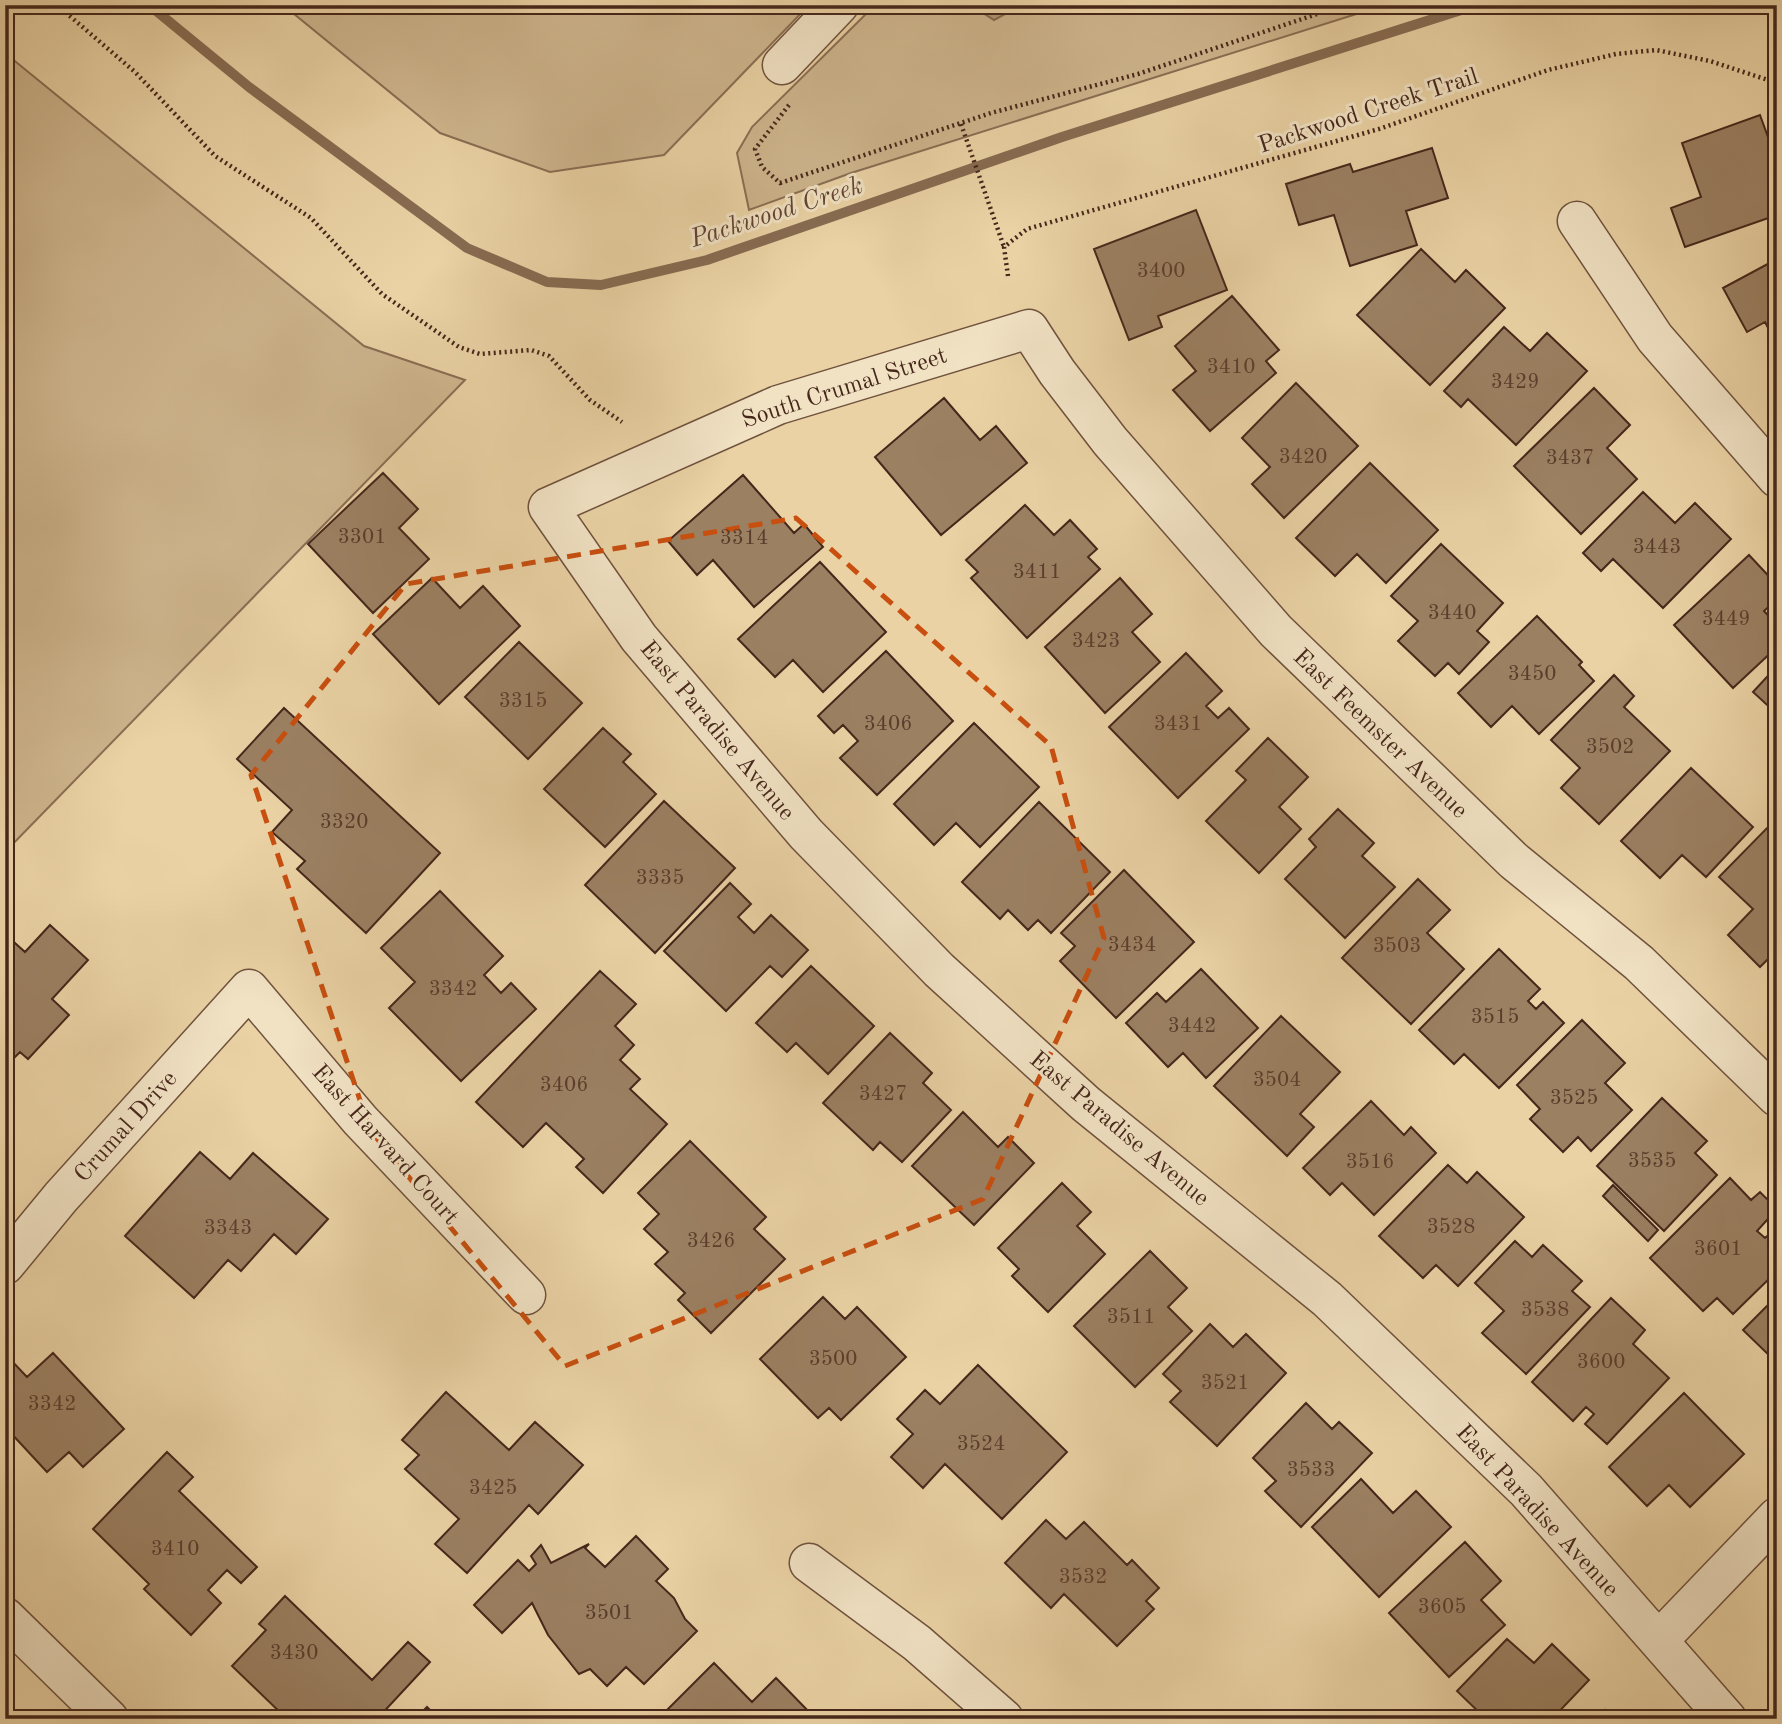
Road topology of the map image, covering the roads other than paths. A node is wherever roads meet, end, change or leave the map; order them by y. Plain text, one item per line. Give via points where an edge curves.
1 (839, 5) edge
2 (782, 65) dead end
3 (1577, 221) dead end
4 (1028, 329) joint
5 (1777, 478) edge
6 (548, 507) joint
7 (249, 989) joint
8 (1777, 1097) edge
9 (5, 1265) edge
10 (526, 1295) dead end
11 (1777, 1517) edge
12 (808, 1563) dead end
13 (5, 1618) edge
14 (1659, 1640) junction
15 (109, 1719) edge
16 (1004, 1719) edge
17 (1727, 1719) edge

1 - 2 street
3 - 5 street via 1654,338
4 - 6 street, South Crumal Street via 778,405
4 - 8 street, East Feemster Avenue via 1110,441 1276,631 1514,861 1639,963
6 - 14 street, East Paradise Avenue via 639,638 806,834 939,970 1086,1104 1327,1299 1525,1490
7 - 9 street, Crumal Drive
7 - 10 street, East Harvard Court via 360,1120
11 - 14 street
12 - 16 street via 917,1643
13 - 15 street
14 - 17 street, East Paradise Avenue

